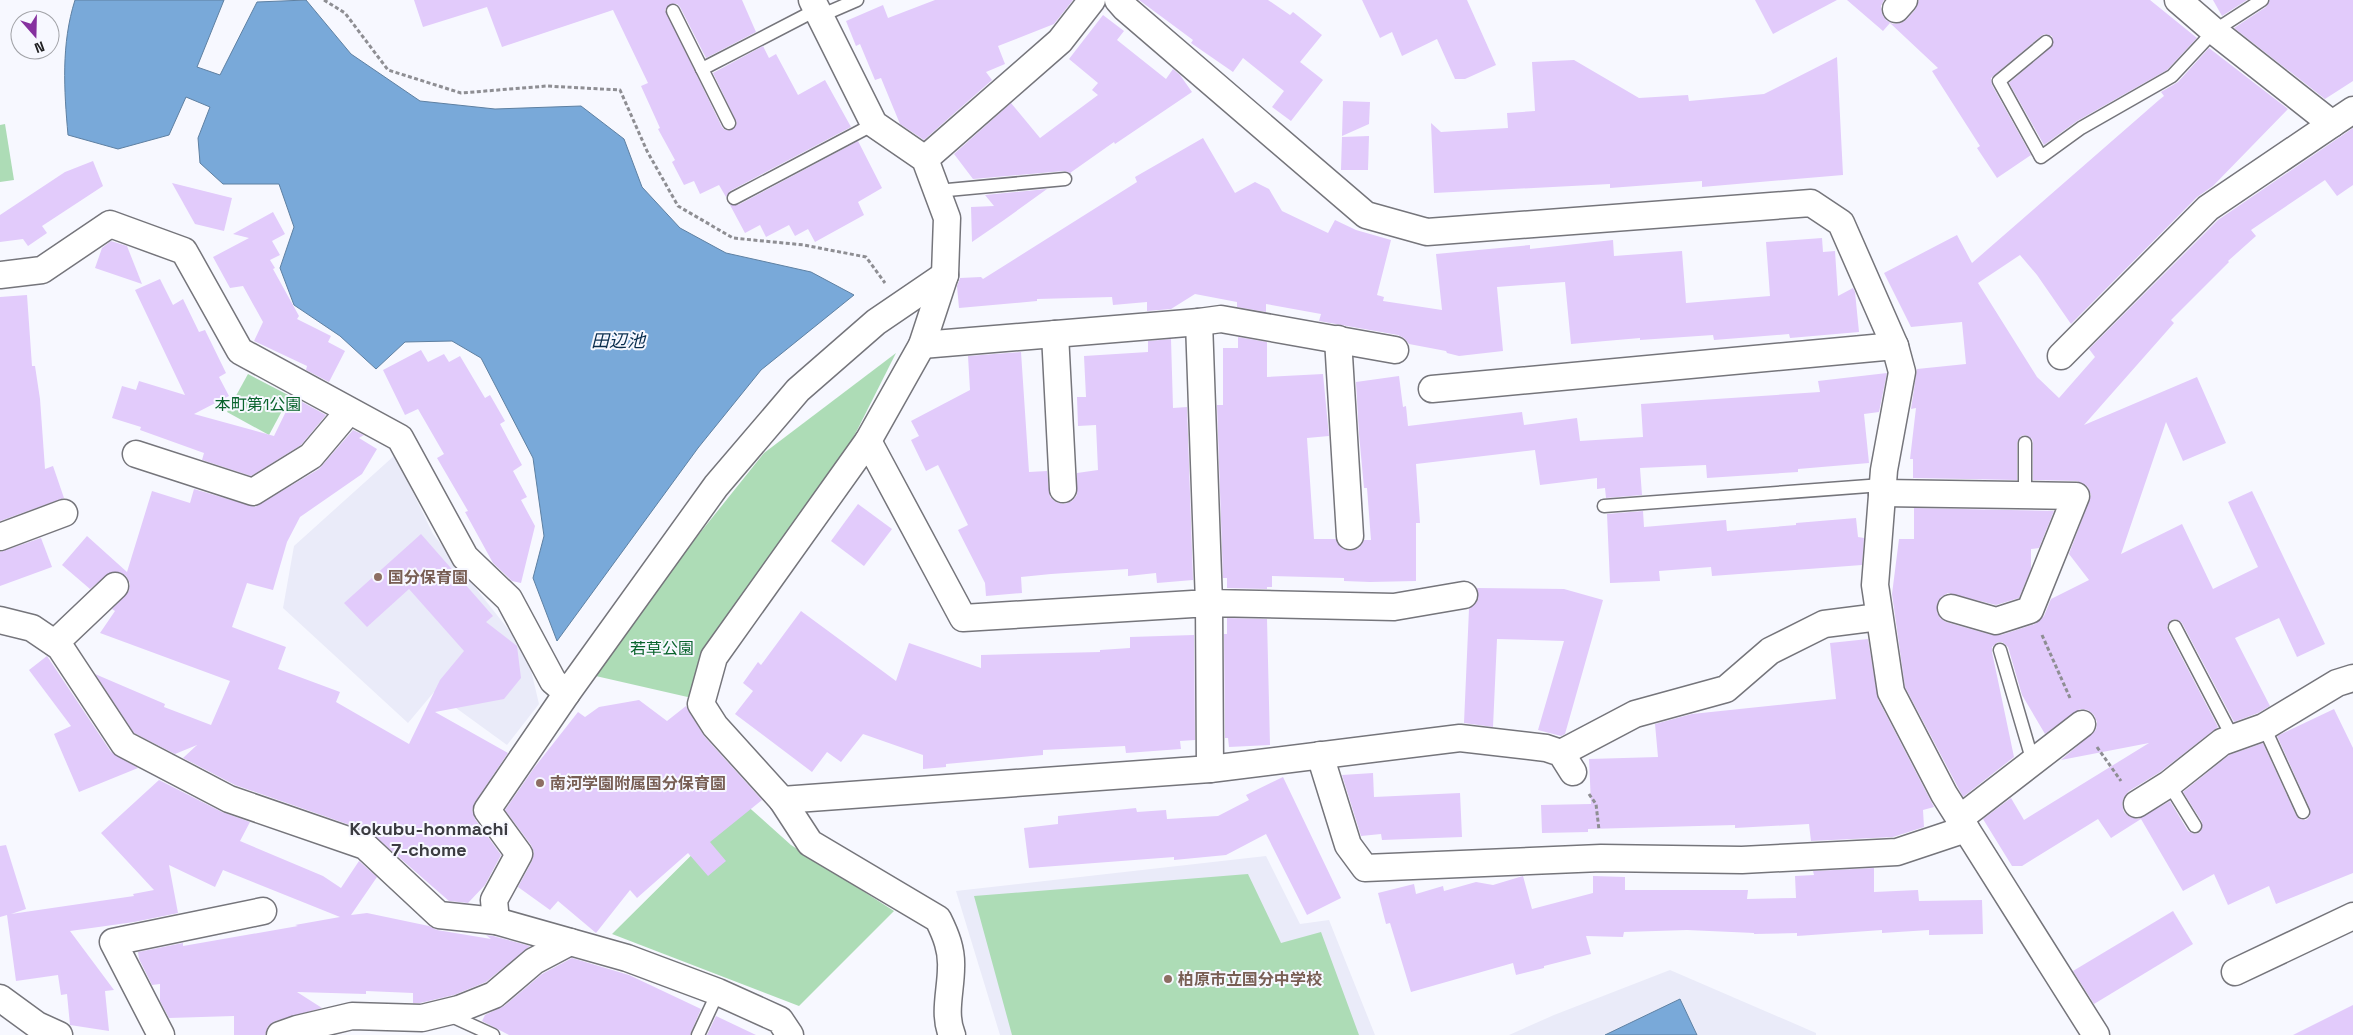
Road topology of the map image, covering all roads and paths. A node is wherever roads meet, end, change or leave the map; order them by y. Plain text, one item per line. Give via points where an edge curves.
1 (324, 0) edge
2 (857, 0) edge
3 (1092, 0) edge
4 (1118, 0) edge
5 (2178, 0) edge
6 (2262, 0) edge
7 (816, 9) edge
8 (673, 11) dead end
9 (2214, 31) junction
10 (2046, 42) dead end
11 (702, 69) junction
12 (2343, 117) edge
13 (728, 123) dead end
14 (874, 124) junction
15 (925, 159) junction
16 (1064, 179) dead end
17 (937, 191) junction
18 (734, 198) dead end
19 (0, 275) edge
20 (945, 275) junction
21 (902, 305) junction
22 (1200, 322) junction
23 (1054, 334) junction
24 (1338, 339) junction
25 (922, 345) junction
26 (1895, 346) junction
27 (1395, 350) dead end
28 (2061, 356) dead end
29 (1432, 389) dead end
30 (349, 411) junction
31 (868, 441) junction
32 (2025, 443) dead end
33 (136, 454) dead end
34 (1063, 489) dead end
35 (1882, 489) junction
36 (2025, 495) junction
37 (1604, 506) dead end
38 (64, 513) dead end
39 (1350, 536) dead end
40 (0, 538) edge
41 (115, 586) dead end
42 (1464, 595) dead end
43 (1209, 603) junction
44 (1951, 608) dead end
45 (1880, 617) junction
46 (0, 620) edge
47 (2175, 627) dead end
48 (55, 643) junction
49 (2000, 650) dead end
50 (2353, 678) edge
51 (567, 693) junction
52 (2082, 724) dead end
53 (2264, 727) junction
54 (2233, 738) junction
55 (1320, 755) junction
56 (2033, 762) junction
57 (1567, 763) junction
58 (1210, 769) junction
59 (2169, 784) junction
60 (782, 800) junction
61 (2137, 804) dead end
62 (2303, 812) dead end
63 (1963, 824) junction
64 (2195, 826) dead end
65 (1601, 858) junction
66 (263, 911) dead end
67 (2353, 916) edge
68 (496, 920) junction
69 (570, 942) junction
70 (2235, 972) dead end
71 (718, 992) junction
72 (0, 998) edge
73 (444, 1013) junction
74 (60, 1035) edge
75 (161, 1035) edge
76 (280, 1035) edge
77 (493, 1035) edge
78 (698, 1035) edge
79 (790, 1035) edge
80 (952, 1035) edge
81 (2096, 1035) edge

1 - 21 path via 345,13 388,70 461,93 548,86 620,90 647,152 678,206 733,238 804,245 866,257
2 - 7 lane
3 - 15 street via 1060,41
4 - 26 street via 1366,215 1427,232 1811,203 1841,223
5 - 9 street
6 - 9 lane
7 - 11 lane
7 - 14 street
8 - 11 lane
9 - 10 lane via 2172,76 2081,128 2042,157 1999,81
9 - 12 street
11 - 13 lane
12 - 28 street via 2208,208
14 - 15 street
14 - 18 lane
15 - 17 street
16 - 17 lane
17 - 20 street via 947,218
19 - 30 street via 42,270 110,224 184,251 240,351
20 - 21 street
20 - 25 street
21 - 51 street via 876,322 785,405 716,486
22 - 23 street
22 - 24 street via 1221,318
22 - 43 street
23 - 25 street
23 - 34 street
24 - 27 street
24 - 39 street
25 - 31 street
26 - 29 street
26 - 35 street via 1902,372
30 - 33 street via 311,456 253,492
30 - 51 street via 400,438 465,558 509,599 554,681
31 - 43 street via 963,618
31 - 60 street via 714,657 701,704 715,726
32 - 36 lane
35 - 36 street
35 - 37 lane
35 - 45 street via 1875,585
36 - 44 street via 2076,496 2030,610 1996,620
38 - 40 street
41 - 48 street
42 - 43 street via 1394,607
43 - 58 street
45 - 57 street via 1824,624 1770,651 1726,689 1635,714
45 - 63 street via 1890,692
46 - 48 street via 32,628
47 - 54 lane
48 - 68 street via 124,744 229,799 366,846 439,914
49 - 56 lane
50 - 53 street via 2338,683
51 - 68 street via 488,810 519,854 494,900
52 - 56 street
53 - 54 street
53 - 62 lane
54 - 59 street via 2222,742
55 - 57 street via 1460,738 1546,748
55 - 58 street
55 - 65 street via 1348,845 1365,868
56 - 63 street
57 - 65 path via 1596,804
58 - 60 street
59 - 61 street
59 - 64 lane
60 - 80 street via 810,843 938,919 948,939 951,966 947,1024
63 - 65 street via 1898,852 1742,860
63 - 81 street
66 - 75 street via 113,942
67 - 70 street
68 - 69 street
69 - 71 street via 627,958
69 - 73 street via 534,960 494,995
71 - 78 lane
71 - 79 street via 780,1020
72 - 74 street via 37,1025
73 - 76 street via 422,1018 352,1016
73 - 77 lane

